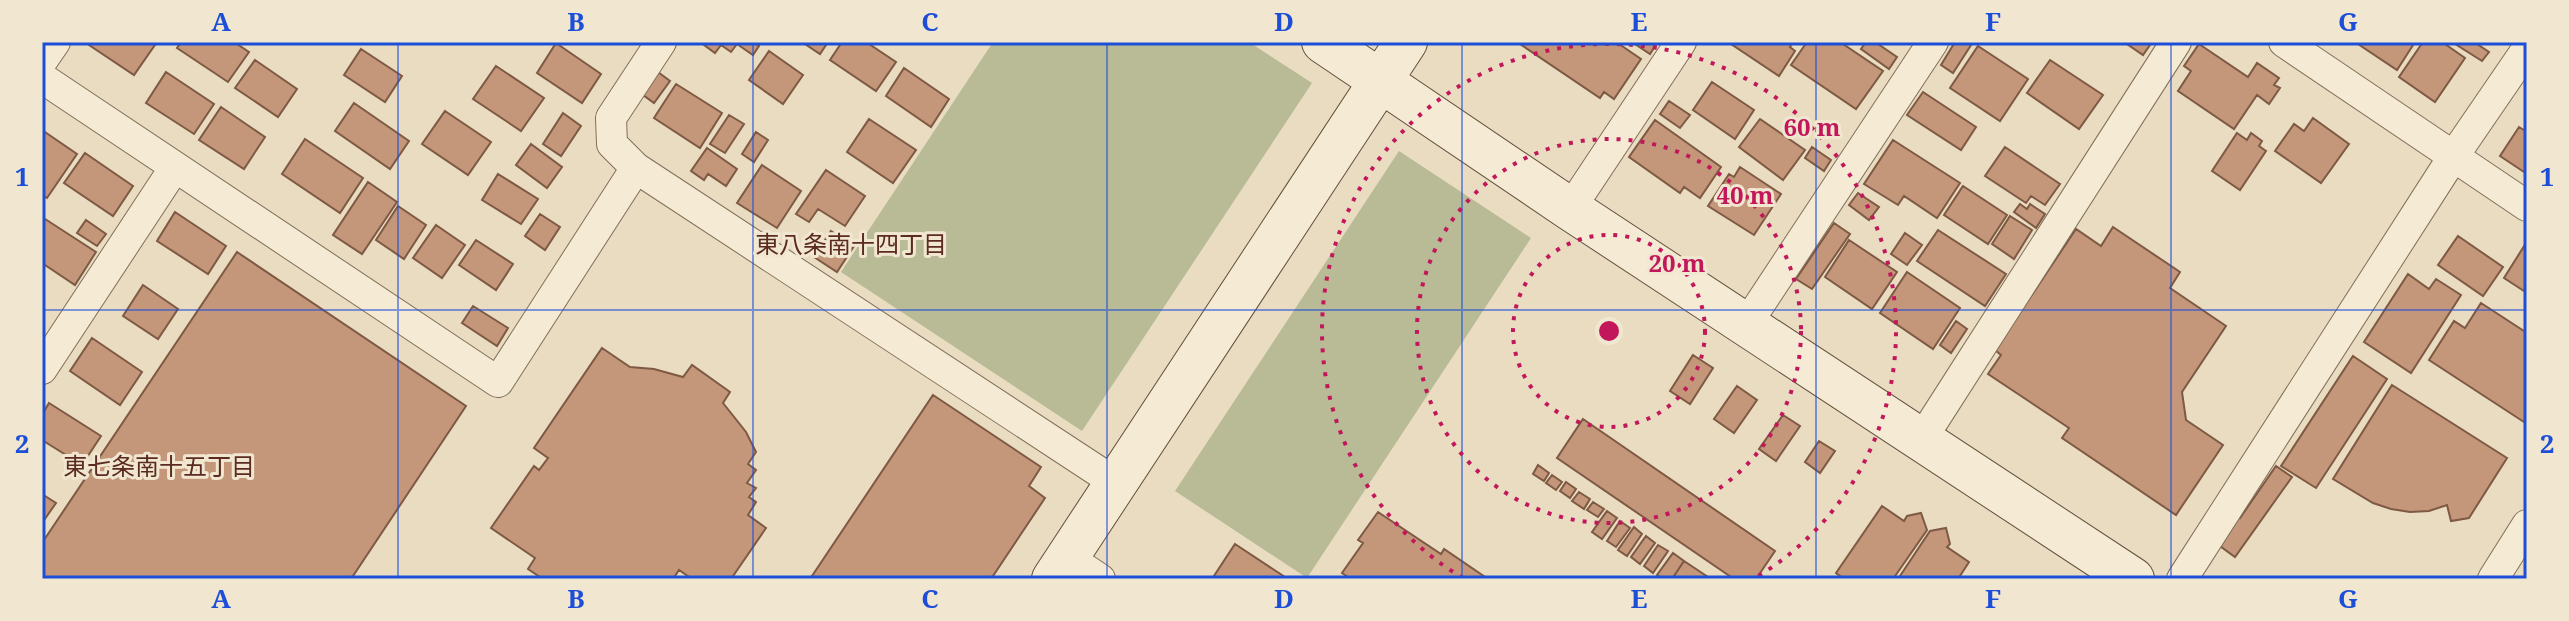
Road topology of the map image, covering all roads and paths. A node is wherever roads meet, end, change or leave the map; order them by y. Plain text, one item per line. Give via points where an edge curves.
1 (55, 42) edge
2 (661, 42) edge
3 (1323, 42) edge
4 (1406, 42) edge
5 (1681, 42) edge
6 (1933, 42) edge
7 (2176, 42) edge
8 (2284, 42) edge
9 (2527, 49) edge
10 (42, 61) edge
11 (42, 78) edge
12 (1381, 80) junction
13 (2453, 157) junction
14 (175, 167) junction
15 (636, 168) junction
16 (2527, 206) edge
17 (1570, 209) junction
18 (1746, 325) junction
19 (42, 369) edge
20 (1921, 440) junction
21 (1116, 483) junction
22 (2527, 525) edge
23 (1073, 572) edge
24 (2133, 579) edge
25 (2182, 579) edge
26 (2493, 579) edge

1 - 10 street
2 - 15 street via 611,118 612,144
3 - 12 street
4 - 12 street
5 - 17 street
6 - 18 street
7 - 20 street
8 - 13 street
9 - 13 street
11 - 14 street
12 - 17 street
12 - 21 street
13 - 16 street
13 - 25 street
14 - 15 street via 498,382
14 - 19 street
15 - 21 street
17 - 18 street
18 - 20 street
20 - 24 street
21 - 23 street
22 - 26 street

